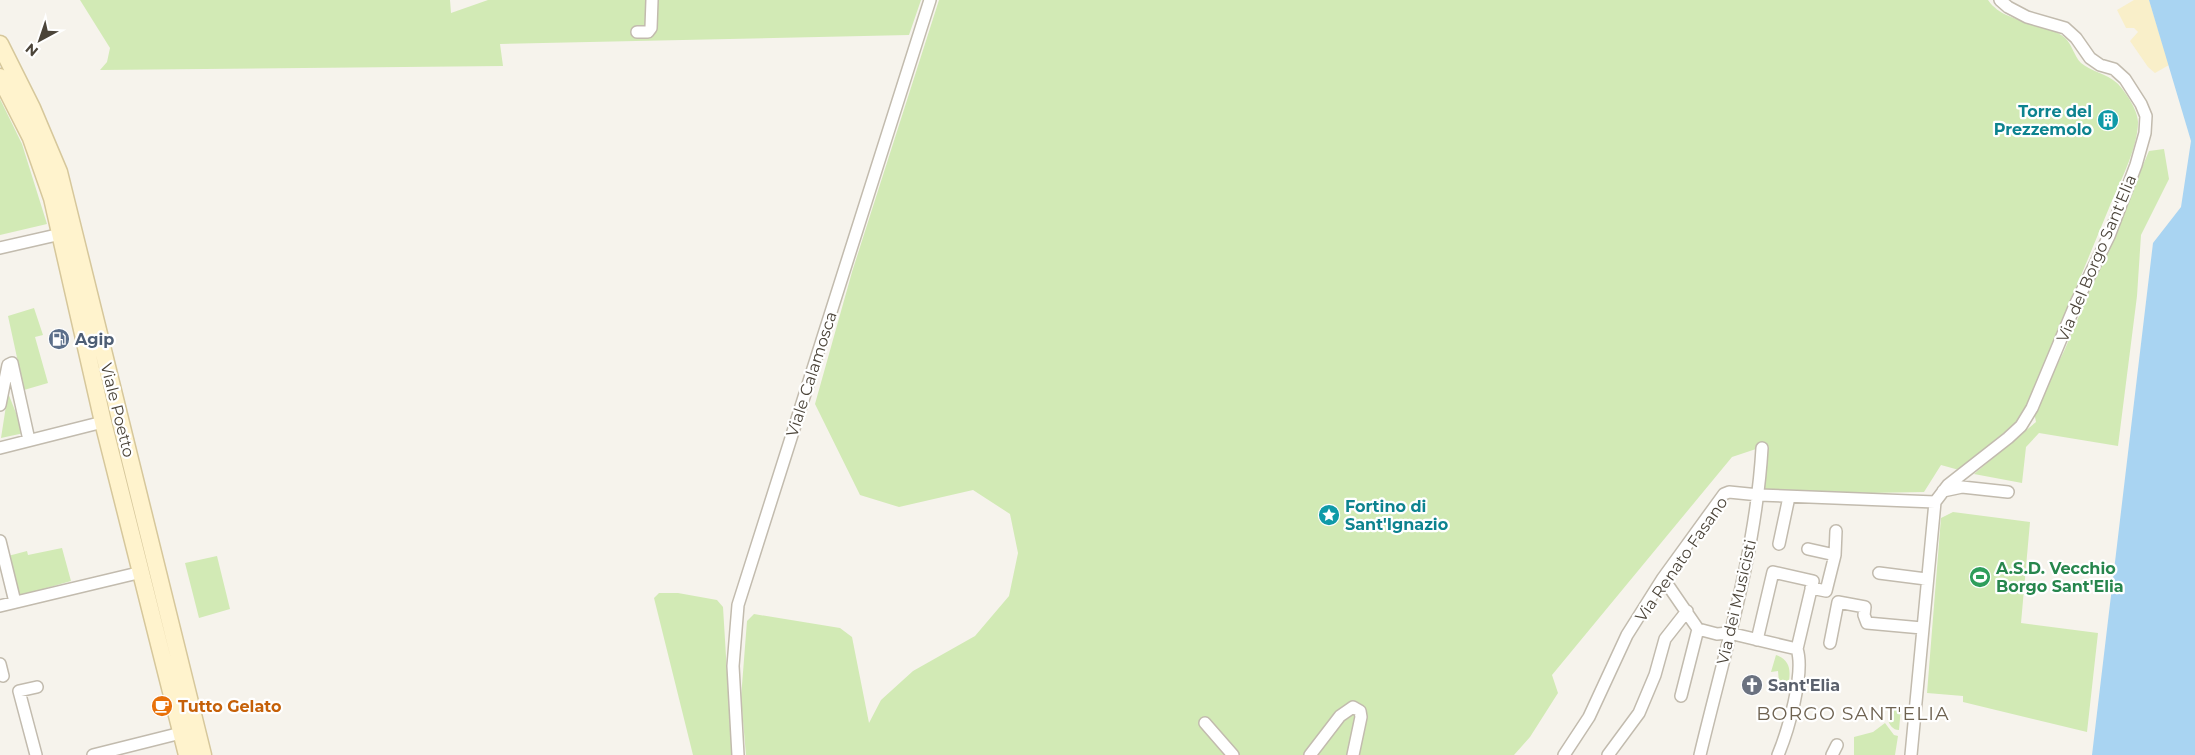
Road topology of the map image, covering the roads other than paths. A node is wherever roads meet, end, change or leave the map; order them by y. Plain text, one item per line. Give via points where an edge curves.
1 (652, 0) edge
2 (930, 0) edge
3 (2000, 0) edge
4 (637, 32) dead end
5 (0, 44) edge
6 (0, 77) edge
7 (61, 234) junction
8 (0, 248) edge
9 (0, 405) edge
10 (103, 422) junction
11 (29, 440) junction
12 (0, 448) edge
13 (1762, 448) dead end
14 (1943, 491) junction
15 (2008, 492) dead end
16 (1759, 495) junction
17 (1789, 496) junction
18 (1935, 502) junction
19 (1836, 530) dead end
20 (0, 541) edge
21 (1779, 544) dead end
22 (1808, 549) dead end
23 (1835, 555) junction
24 (142, 572) junction
25 (1879, 573) dead end
26 (1663, 578) junction
27 (1926, 580) junction
28 (1811, 588) junction
29 (15, 602) junction
30 (0, 606) edge
31 (1687, 611) junction
32 (1922, 628) junction
33 (1698, 629) junction
34 (1729, 633) junction
35 (1756, 640) junction
36 (1830, 643) dead end
37 (1797, 649) junction
38 (0, 664) edge
39 (3, 676) dead end
40 (37, 687) dead end
41 (1681, 696) dead end
42 (1204, 723) dead end
43 (181, 733) junction
44 (36, 755) edge
45 (93, 755) edge
46 (186, 755) edge
47 (203, 755) edge
48 (738, 755) edge
49 (1233, 755) edge
50 (1310, 755) edge
51 (1353, 755) edge
52 (1564, 755) edge
53 (1608, 755) edge
54 (1700, 755) edge
55 (1778, 755) edge
56 (1911, 755) edge

1 - 4 street via 651,28 648,32
2 - 48 street, Viale Calamosca via 738,605 733,666
3 - 14 street, Via del Borgo Sant'Elia via 2027,17 2065,28 2090,58 2125,79 2146,116 2145,133 2109,236 2076,303 2032,408 2008,438
5 - 47 main road, Viale Poetto via 59,172
6 - 7 main road, Viale Poetto via 42,164
7 - 8 street
7 - 10 main road, Viale Poetto
9 - 11 street via 8,365 12,363
10 - 11 street
10 - 24 main road, Viale Poetto
11 - 12 street
13 - 16 street, Via dei Musicisti
14 - 15 street via 1962,487
14 - 18 street, Via del Borgo Sant'Elia
16 - 17 street, Via Renato Fasano
16 - 26 street, Via Renato Fasano via 1724,494
16 - 34 street, Via dei Musicisti
17 - 18 street, Via Renato Fasano
17 - 21 street
18 - 27 street, Via del Borgo Sant'Elia
19 - 23 street
20 - 29 street
22 - 23 street
23 - 28 street via 1826,591
24 - 29 street
24 - 43 main road, Viale Poetto
25 - 27 street
26 - 31 street
26 - 52 street, Via Renato Fasano via 1627,635 1589,717
27 - 32 street, Via del Borgo Sant'Elia
28 - 35 street via 1813,580 1773,572
28 - 37 street
29 - 30 street
31 - 33 street
31 - 53 street via 1665,639 1639,713
32 - 36 street via 1866,623 1865,607 1838,602
32 - 56 street, Via del Borgo Sant'Elia
33 - 34 street via 1717,634
33 - 41 street
34 - 35 street
34 - 54 street, Via dei Musicisti
35 - 37 street
37 - 55 street via 1800,667 1787,734
38 - 39 street
40 - 44 street via 19,691
42 - 49 street
43 - 45 street
43 - 46 main road, Viale Poetto
50 - 51 street via 1340,716 1352,706 1360,711 1361,717

